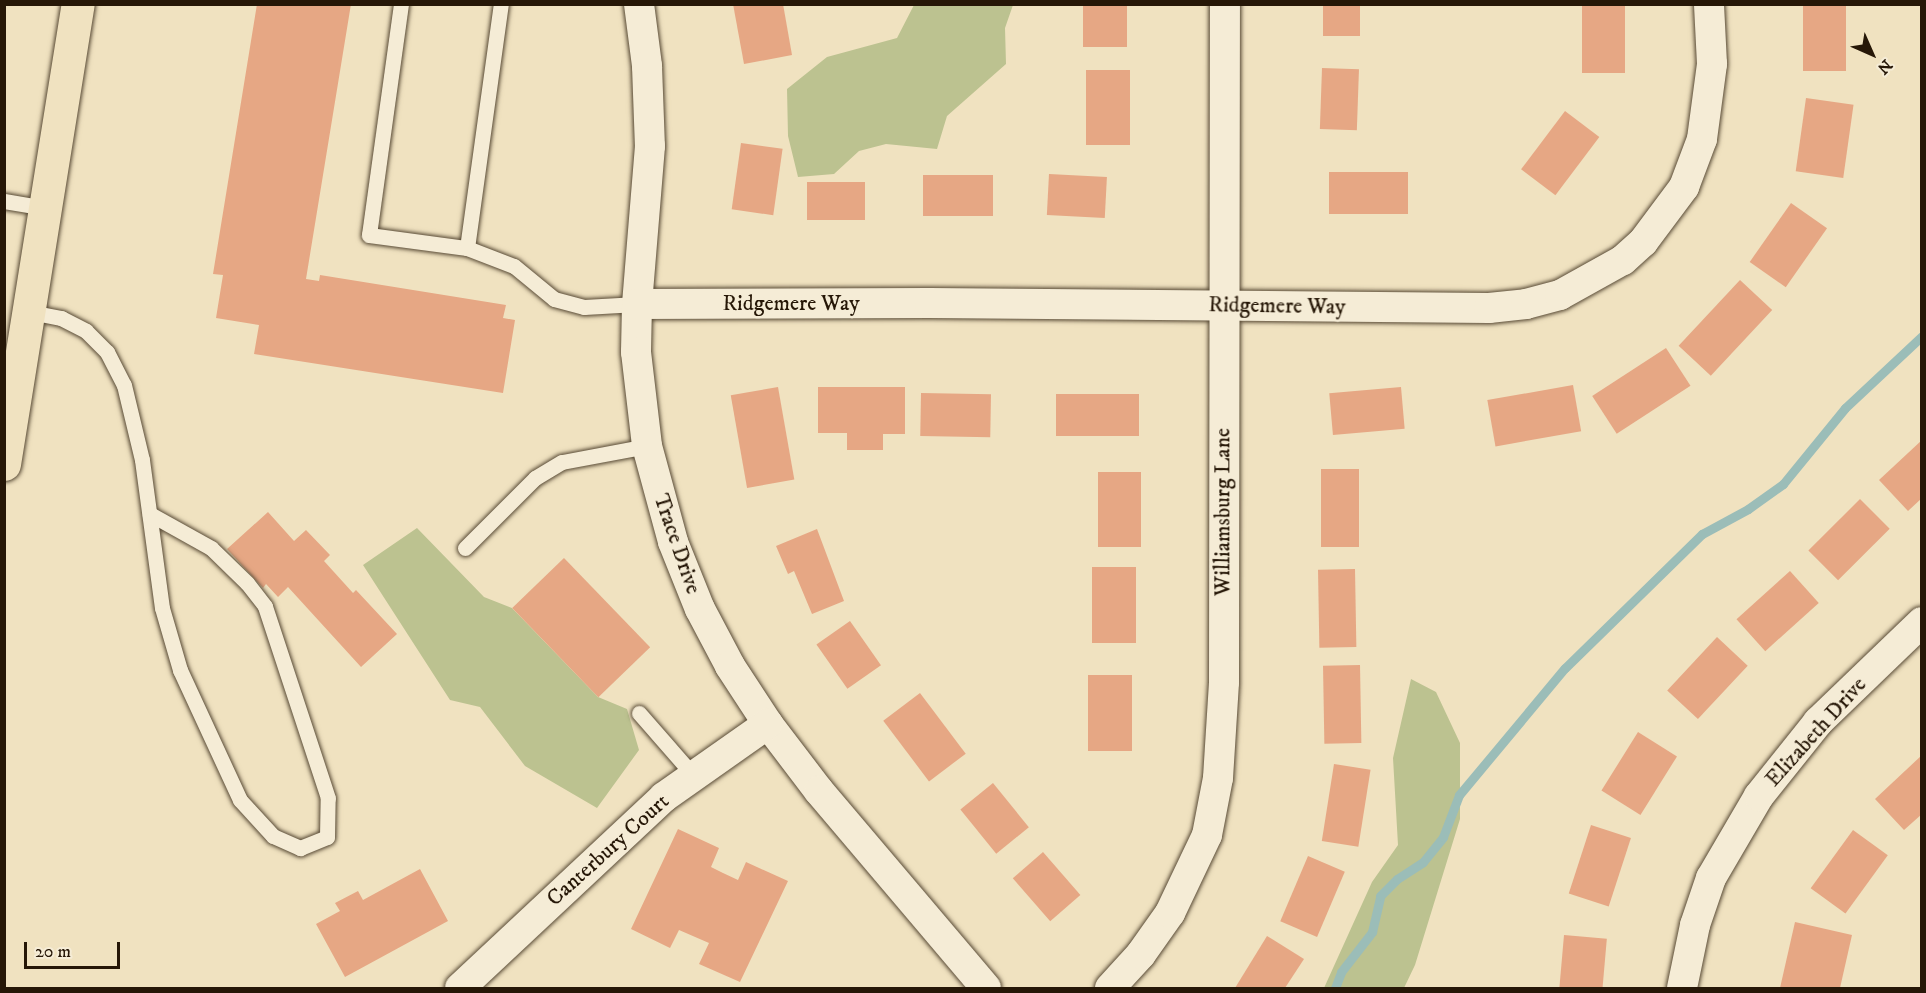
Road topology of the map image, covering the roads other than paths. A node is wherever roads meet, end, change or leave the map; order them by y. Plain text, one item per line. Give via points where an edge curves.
1 (78, 4) edge
2 (401, 4) edge
3 (501, 4) edge
4 (639, 4) edge
5 (1224, 4) edge
6 (1709, 4) edge
7 (4, 201) edge
8 (46, 208) junction
9 (467, 248) junction
10 (637, 304) junction
11 (1224, 304) junction
12 (30, 312) junction
13 (12, 367) edge
14 (647, 446) junction
15 (4, 464) edge
16 (150, 514) junction
17 (465, 548) dead end
18 (1922, 622) edge
19 (639, 713) dead end
20 (768, 724) junction
21 (693, 775) junction
22 (460, 988) edge
23 (986, 988) edge
24 (1110, 988) edge
25 (1682, 988) edge

1 - 8 main road
2 - 9 lane via 369,235
3 - 9 lane
4 - 10 street, Trace Drive via 647,66 650,147
5 - 11 street, Williamsburg Lane
6 - 11 street, Ridgemere Way via 1712,64 1702,140 1679,197 1623,260 1560,295 1526,304 1489,308
7 - 8 lane
8 - 12 main road
9 - 10 lane via 514,266 554,299 584,307
10 - 11 street, Ridgemere Way
10 - 14 street, Trace Drive via 636,352
11 - 24 street, Williamsburg Lane via 1224,671 1218,778 1207,835 1175,904 1141,954
12 - 13 main road
12 - 16 lane via 61,318 86,331 107,352 124,385
13 - 15 main road
14 - 17 lane via 562,462 535,478
14 - 20 street, Trace Drive via 673,542 700,609 730,666
16 - 16 lane via 162,608 180,670 240,800 273,836 300,848 327,837 328,798 265,606 211,548
18 - 25 street, Elizabeth Drive via 1818,722 1759,796 1711,878 1695,924
19 - 21 lane
20 - 21 street, Canterbury Court
20 - 23 street, Trace Drive via 819,792
21 - 22 street, Canterbury Court via 606,850

